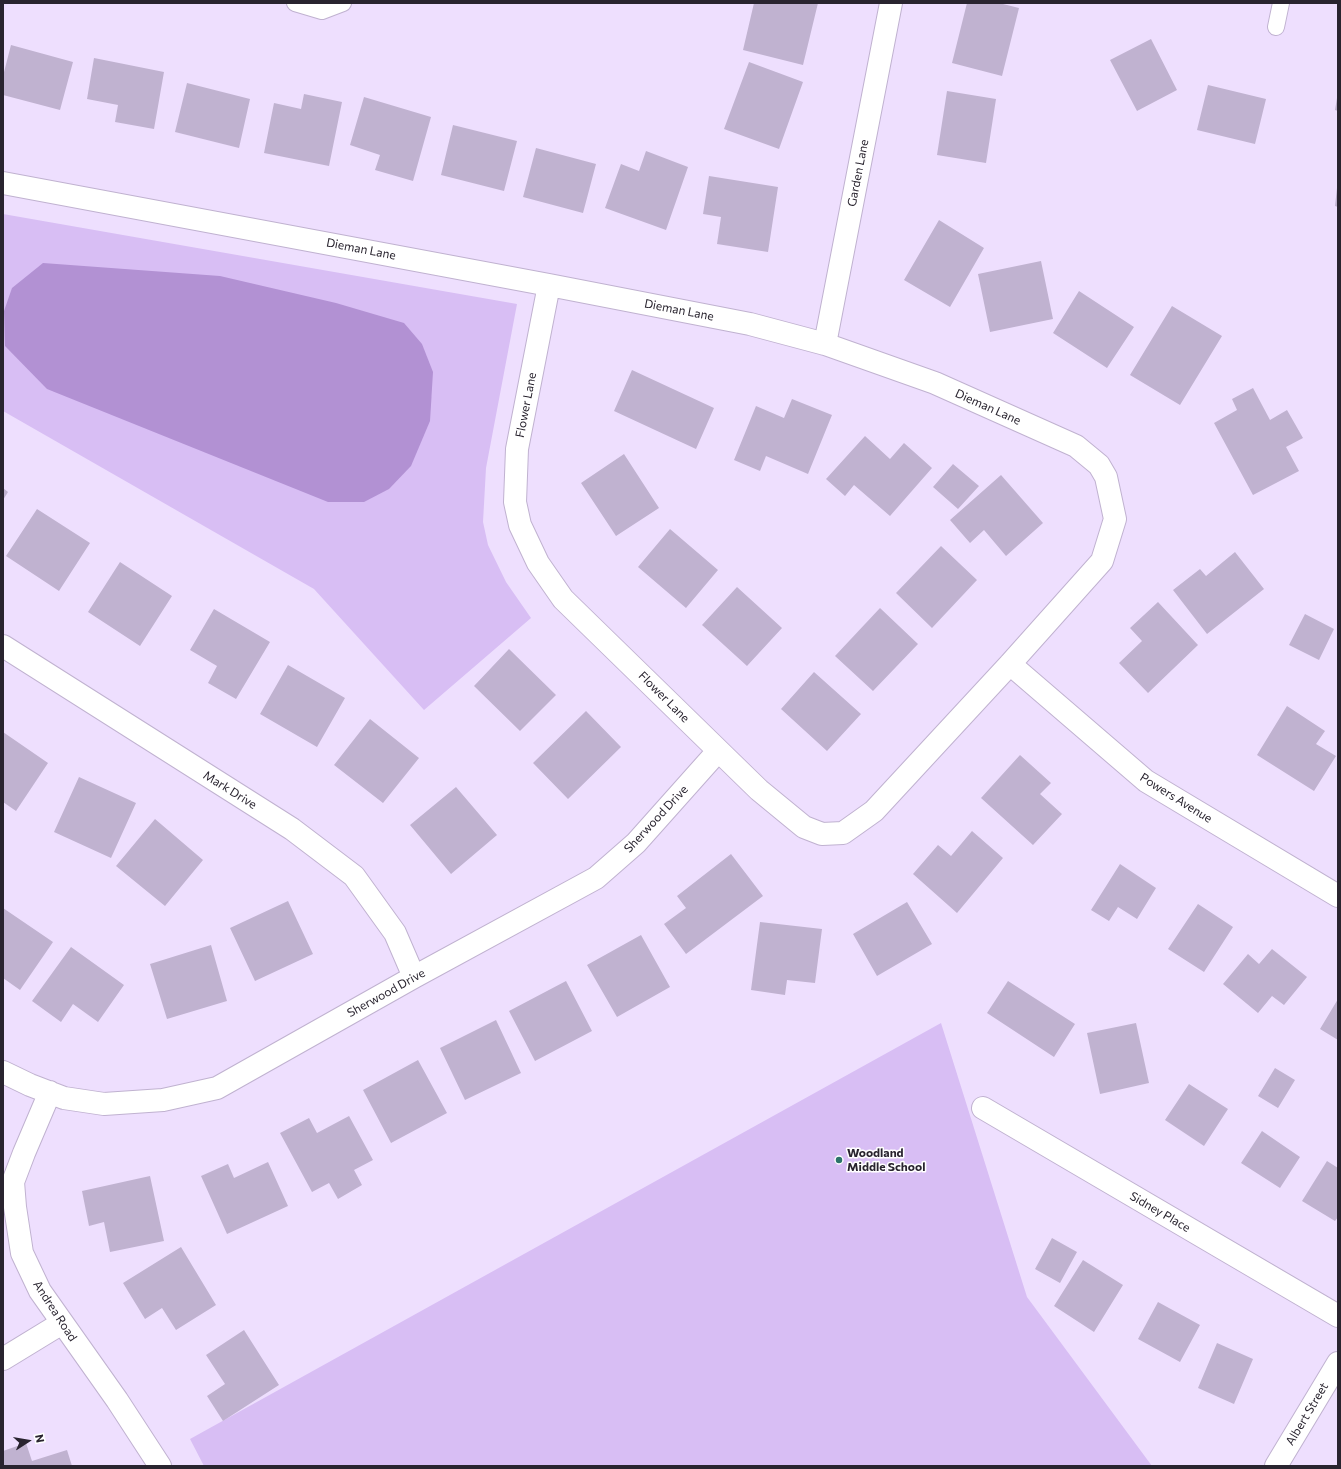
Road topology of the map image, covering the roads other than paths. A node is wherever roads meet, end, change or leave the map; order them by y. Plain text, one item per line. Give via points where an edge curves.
1 (295, 3) edge
2 (343, 3) edge
3 (891, 3) edge
4 (1281, 3) edge
5 (1276, 27) dead end
6 (3, 182) edge
7 (549, 285) junction
8 (824, 344) junction
9 (3, 646) edge
10 (1010, 664) junction
11 (718, 751) junction
12 (1338, 896) edge
13 (414, 977) junction
14 (3, 1072) edge
15 (50, 1092) junction
16 (983, 1108) dead end
17 (1338, 1316) edge
18 (62, 1323) junction
19 (3, 1359) edge
20 (1338, 1363) edge
21 (160, 1466) edge
22 (1276, 1466) edge

1 - 2 lane via 322,11
3 - 8 street, Garden Lane
4 - 5 lane
6 - 7 street, Dieman Lane
7 - 8 street, Dieman Lane via 750,324
7 - 11 street, Flower Lane via 517,448 515,502 520,525 538,562 563,598
8 - 10 street, Dieman Lane via 934,383 1076,446 1099,465 1106,477 1115,519 1102,561
9 - 13 street, Mark Drive via 292,829 354,876 395,933
10 - 11 street, Flower Lane via 874,811 843,833 822,834 804,828
10 - 12 street, Powers Avenue via 1146,782
11 - 13 street, Sherwood Drive via 636,843 596,878
13 - 15 street, Sherwood Drive via 217,1088 163,1100 104,1104 64,1098
14 - 15 street, Sherwood Drive
15 - 18 street, Andrea Road via 14,1182 15,1207 22,1253 40,1291
16 - 17 street, Sidney Place
18 - 19 street
18 - 21 street, Andrea Road
20 - 22 street, Albert Street

